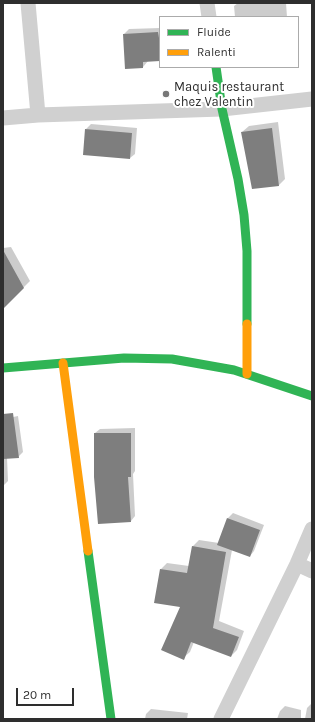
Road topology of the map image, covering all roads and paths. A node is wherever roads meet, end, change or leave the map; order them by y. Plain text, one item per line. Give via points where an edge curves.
1 (28, 3) edge
2 (207, 3) edge
3 (209, 16) edge
4 (216, 68) edge
5 (312, 99) edge
6 (222, 109) junction
7 (38, 115) junction
8 (3, 118) edge
9 (63, 363) junction
10 (3, 368) edge
11 (247, 374) junction
12 (312, 396) edge
13 (312, 529) edge
14 (297, 564) junction
15 (312, 571) edge
16 (111, 719) edge
17 (220, 719) edge

1 - 7 street
2 - 3 street
4 - 6 street
5 - 6 street
6 - 7 street
6 - 11 street via 244,215 247,251
7 - 8 street
9 - 10 street
9 - 11 street via 124,358 172,359
9 - 16 street
11 - 12 street
13 - 14 street
14 - 15 street
14 - 17 street

